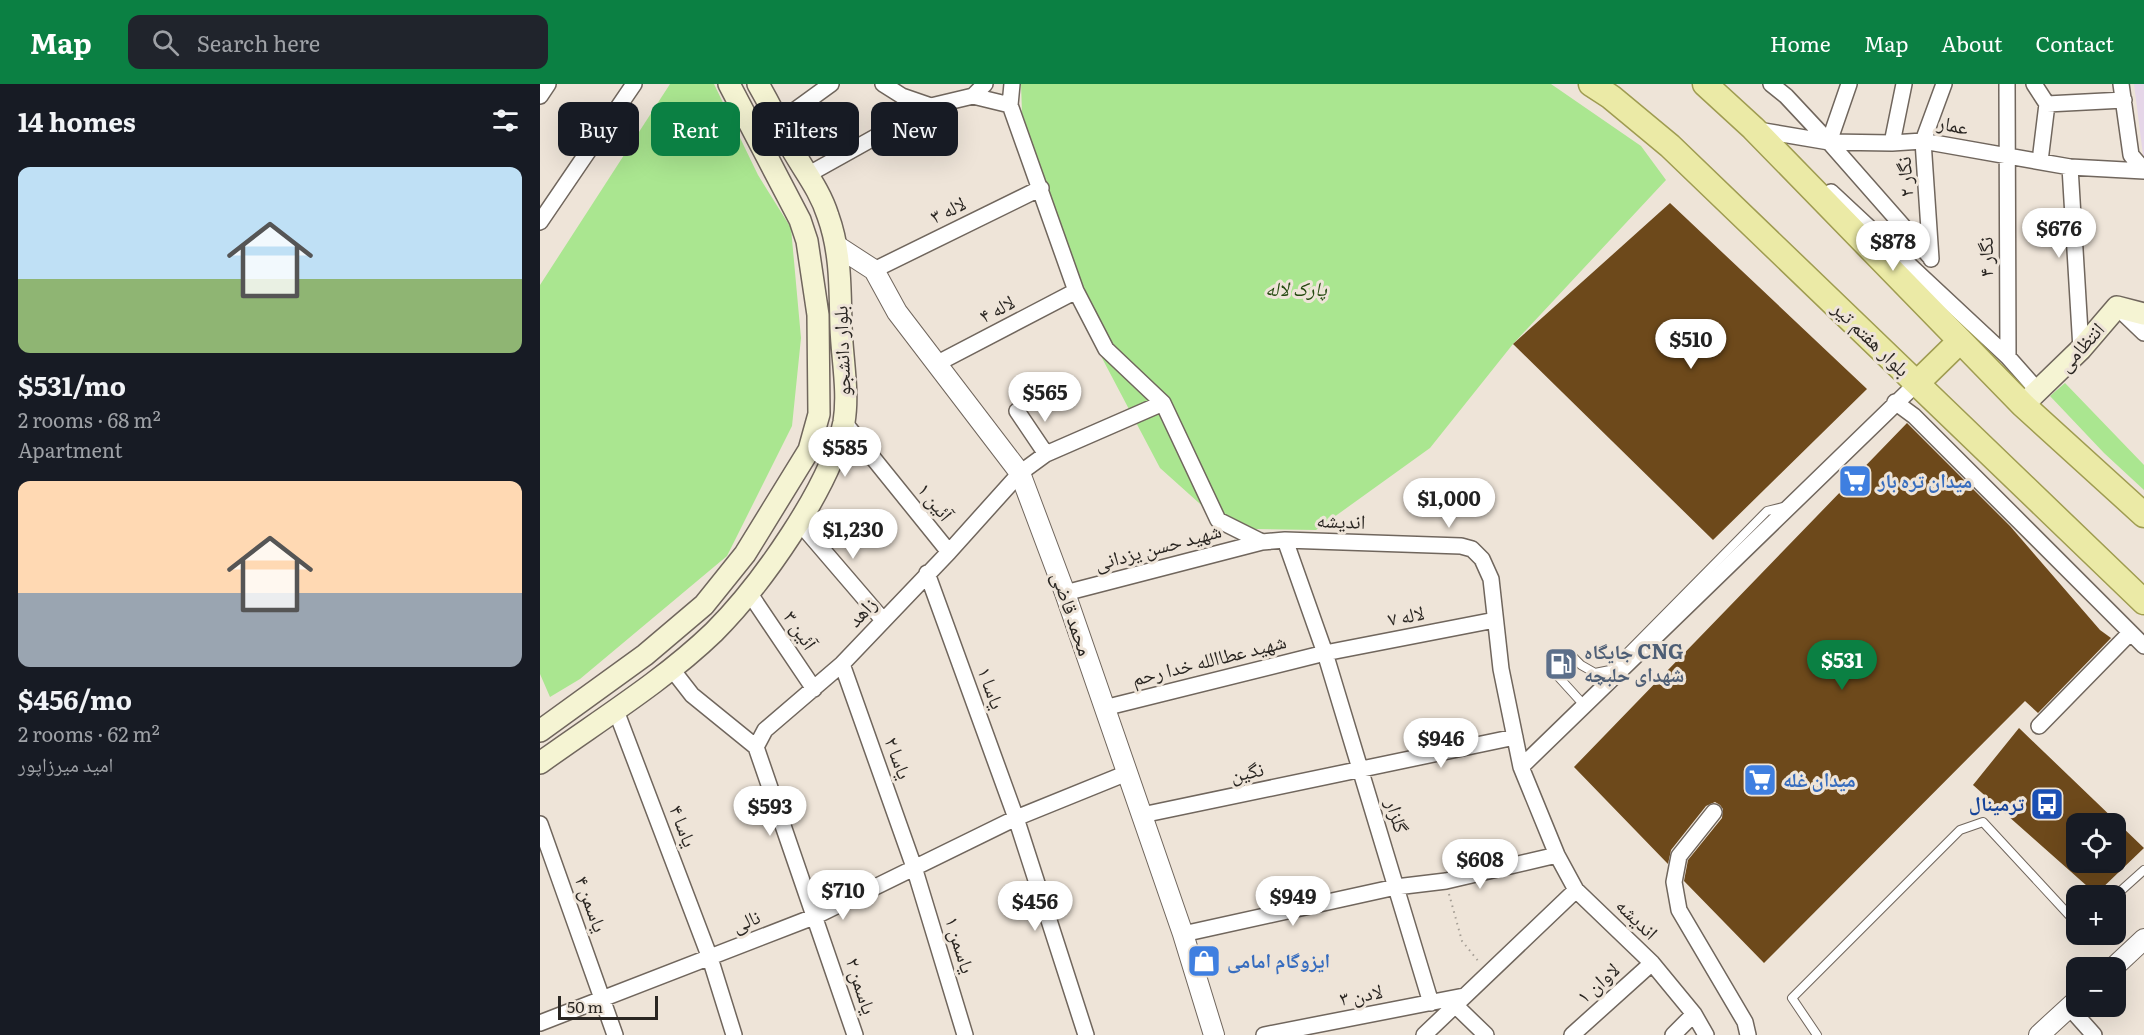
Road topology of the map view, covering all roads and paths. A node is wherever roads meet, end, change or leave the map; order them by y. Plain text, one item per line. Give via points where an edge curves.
1 (548, 84) edge
2 (634, 84) edge
3 (729, 84) edge
4 (758, 84) edge
5 (831, 84) edge
6 (883, 84) edge
7 (985, 84) edge
8 (1012, 84) edge
9 (1590, 84) edge
10 (1705, 84) edge
11 (1771, 84) edge
12 (1849, 84) edge
13 (1904, 84) edge
14 (1944, 84) edge
15 (2007, 84) edge
16 (2034, 84) edge
17 (2121, 84) edge
18 (1789, 90) edge
19 (540, 96) edge
20 (973, 96) junction
21 (2124, 100) junction
22 (768, 102) edge
23 (807, 102) edge
24 (919, 102) edge
25 (948, 102) edge
26 (2047, 104) junction
27 (1010, 105) junction
28 (1760, 131) junction
29 (871, 139) edge
30 (1923, 141) junction
31 (1829, 142) junction
32 (1892, 143) junction
33 (797, 156) edge
34 (2006, 156) junction
35 (2040, 161) junction
36 (2070, 167) junction
37 (2144, 170) edge
38 (809, 174) junction
39 (1041, 188) junction
40 (540, 222) edge
41 (837, 246) junction
42 (1931, 258) junction
43 (874, 270) junction
44 (1929, 283) junction
45 (1076, 291) junction
46 (2117, 307) junction
47 (2144, 314) edge
48 (2144, 333) edge
49 (1960, 341) junction
50 (2081, 349) junction
51 (2008, 357) junction
52 (938, 363) junction
53 (1917, 383) junction
54 (2031, 399) junction
55 (1895, 402) junction
56 (1163, 403) junction
57 (1017, 411) dead end
58 (844, 422) junction
59 (1046, 454) junction
60 (1020, 474) junction
61 (1791, 505) junction
62 (2144, 515) edge
63 (798, 521) junction
64 (1285, 540) junction
65 (1262, 542) junction
66 (949, 552) junction
67 (927, 573) junction
68 (1065, 593) junction
69 (750, 594) junction
70 (2144, 602) edge
71 (883, 620) junction
72 (1495, 620) junction
73 (2130, 633) junction
74 (2144, 646) edge
75 (1325, 653) junction
76 (842, 664) junction
77 (671, 668) junction
78 (814, 689) junction
79 (1584, 705) junction
80 (615, 708) junction
81 (1104, 708) junction
82 (2039, 726) dead end
83 (540, 731) edge
84 (1515, 737) junction
85 (756, 747) junction
86 (540, 763) edge
87 (1521, 767) junction
88 (1360, 769) junction
89 (1127, 773) junction
90 (1714, 812) dead end
91 (1142, 815) junction
92 (1016, 818) junction
93 (540, 824) edge
94 (1557, 855) junction
95 (914, 867) junction
96 (2144, 870) edge
97 (1446, 881) junction
98 (2126, 886) edge
99 (1396, 887) junction
100 (1576, 890) junction
101 (2066, 912) edge
102 (816, 916) junction
103 (1184, 934) junction
104 (2144, 939) edge
105 (2125, 957) edge
106 (710, 958) junction
107 (1652, 963) junction
108 (1488, 974) junction
109 (603, 998) junction
110 (1460, 1000) junction
111 (1431, 1003) junction
112 (2066, 1010) edge
113 (1694, 1014) junction
114 (2081, 1017) edge
115 (540, 1023) edge
116 (615, 1035) edge
117 (734, 1035) edge
118 (855, 1035) edge
119 (965, 1035) edge
120 (1086, 1035) edge
121 (1214, 1035) edge
122 (1264, 1035) edge
123 (1424, 1035) edge
124 (1486, 1035) edge
125 (1572, 1035) edge
126 (1673, 1035) edge
127 (1706, 1035) edge
128 (1748, 1035) edge
129 (1817, 1035) edge
130 (2039, 1035) edge
131 (2094, 1035) edge

1 - 19 street
2 - 40 street
3 - 83 main road, بلوار دانشجو via 800,220 807,241 818,315 821,386 819,414 809,450 745,554 704,605 645,655
4 - 22 main road, بلوار دانشجو
5 - 23 street
6 - 24 street
7 - 20 street
8 - 27 street
9 - 53 main road, بلوار هفتم تیر via 1670,146
10 - 28 main road
11 - 18 street
12 - 31 street
13 - 32 street
14 - 30 street
15 - 34 street, نگار ۴
16 - 26 street
17 - 21 street
18 - 31 street
20 - 25 street
20 - 27 street
21 - 26 street
21 - 37 street via 2132,155
26 - 35 street
27 - 39 street
28 - 31 street, عمار
28 - 44 street
28 - 49 main road
29 - 38 street
30 - 32 street, عمار
30 - 34 street, عمار
30 - 42 street, نگار ۲
31 - 32 street, عمار
31 - 42 street
33 - 38 main road, بلوار دانشجو
34 - 35 street, عمار
34 - 51 street, نگار ۴
35 - 36 street, عمار
36 - 37 street, عمار
36 - 50 street
38 - 41 main road, بلوار دانشجو
39 - 43 street, لاله ۳
39 - 45 street
41 - 43 street, محمد قاضی
41 - 58 main road, بلوار دانشجو
42 - 44 street, نگار ۲
43 - 52 street, محمد قاضی via 897,312
44 - 51 street
45 - 52 street, لاله ۴
45 - 56 street via 1106,349
46 - 47 main road, انتظامی
46 - 48 street
46 - 50 main road, انتظامی
49 - 53 main road
49 - 54 main road
50 - 54 main road, انتظامی
51 - 54 street
52 - 60 street, محمد قاضی
53 - 55 street
53 - 70 main road, بلوار هفتم تیر
54 - 62 main road
55 - 61 street
55 - 73 street via 1914,416
56 - 59 street, زاهد
56 - 65 street via 1218,520
57 - 59 street
58 - 63 main road, بلوار دانشجو via 831,462
58 - 66 street, آئین ۱
59 - 60 street, زاهد
60 - 66 street, زاهد
60 - 68 street, محمد قاضی
61 - 79 street
61 - 79 lane via 1767,511 1611,670 1595,674 1569,653 1554,672
63 - 69 main road, بلوار دانشجو
63 - 71 street
64 - 65 street, اندیشه
64 - 72 street, اندیشه via 1472,549 1491,579
64 - 75 street, گلزار
65 - 68 street, شهید حسن یزدانی
66 - 67 street, زاهد
67 - 71 street, زاهد
67 - 92 street, یاسا ۱
68 - 81 street, محمد قاضی
69 - 77 main road, بلوار دانشجو
69 - 78 street, آئین ۳
71 - 76 street, زاهد
72 - 75 street, لاله ۷
72 - 84 street, اندیشه
73 - 74 street
73 - 82 street
75 - 81 street, شهید عطاالله خدا رحم
75 - 88 street, گلزار
76 - 78 street, زاهد
76 - 95 street, یاسا ۲
77 - 80 main road, بلوار دانشجو
77 - 85 street via 692,695
78 - 85 street, زاهد via 765,730
79 - 87 street
80 - 86 main road, بلوار دانشجو
80 - 106 street, یاسا ۴
81 - 89 street, محمد قاضی
84 - 87 street, اندیشه
84 - 88 street, نگین
85 - 102 street, یاسمن ۲
87 - 94 street, اندیشه
88 - 91 street, نگین
88 - 99 street, گلزار
89 - 91 street, محمد قاضی
89 - 92 street, نالی
90 - 128 street via 1679,856 1674,882 1679,910 1745,1022
91 - 103 street, محمد قاضی
92 - 95 street, نالی
92 - 120 street, یاسا ۱
93 - 109 street, یاسمن ۴
94 - 97 street
94 - 100 street, اندیشه
95 - 102 street, نالی
95 - 119 street, یاسمن ۱
96 - 98 lane
97 - 99 street
97 - 108 path via 1462,941
99 - 103 street
99 - 111 street, گلزار
100 - 107 street, اندیشه
100 - 108 street
101 - 129 lane via 1983,822 1960,830 1792,998
102 - 106 street, نالی
102 - 118 street, یاسمن ۲
103 - 121 street, محمد قاضی
104 - 105 street
106 - 109 street, نالی
106 - 117 street
107 - 113 street, اندیشه
107 - 125 street, لاوان ۱
108 - 110 street
109 - 115 street, نالی
109 - 116 street, یاسمن ۴
110 - 111 street, لادن ۳
110 - 123 street
110 - 124 street
111 - 122 street, لادن ۳
112 - 130 street
113 - 126 street
113 - 127 street, اندیشه
114 - 131 street

